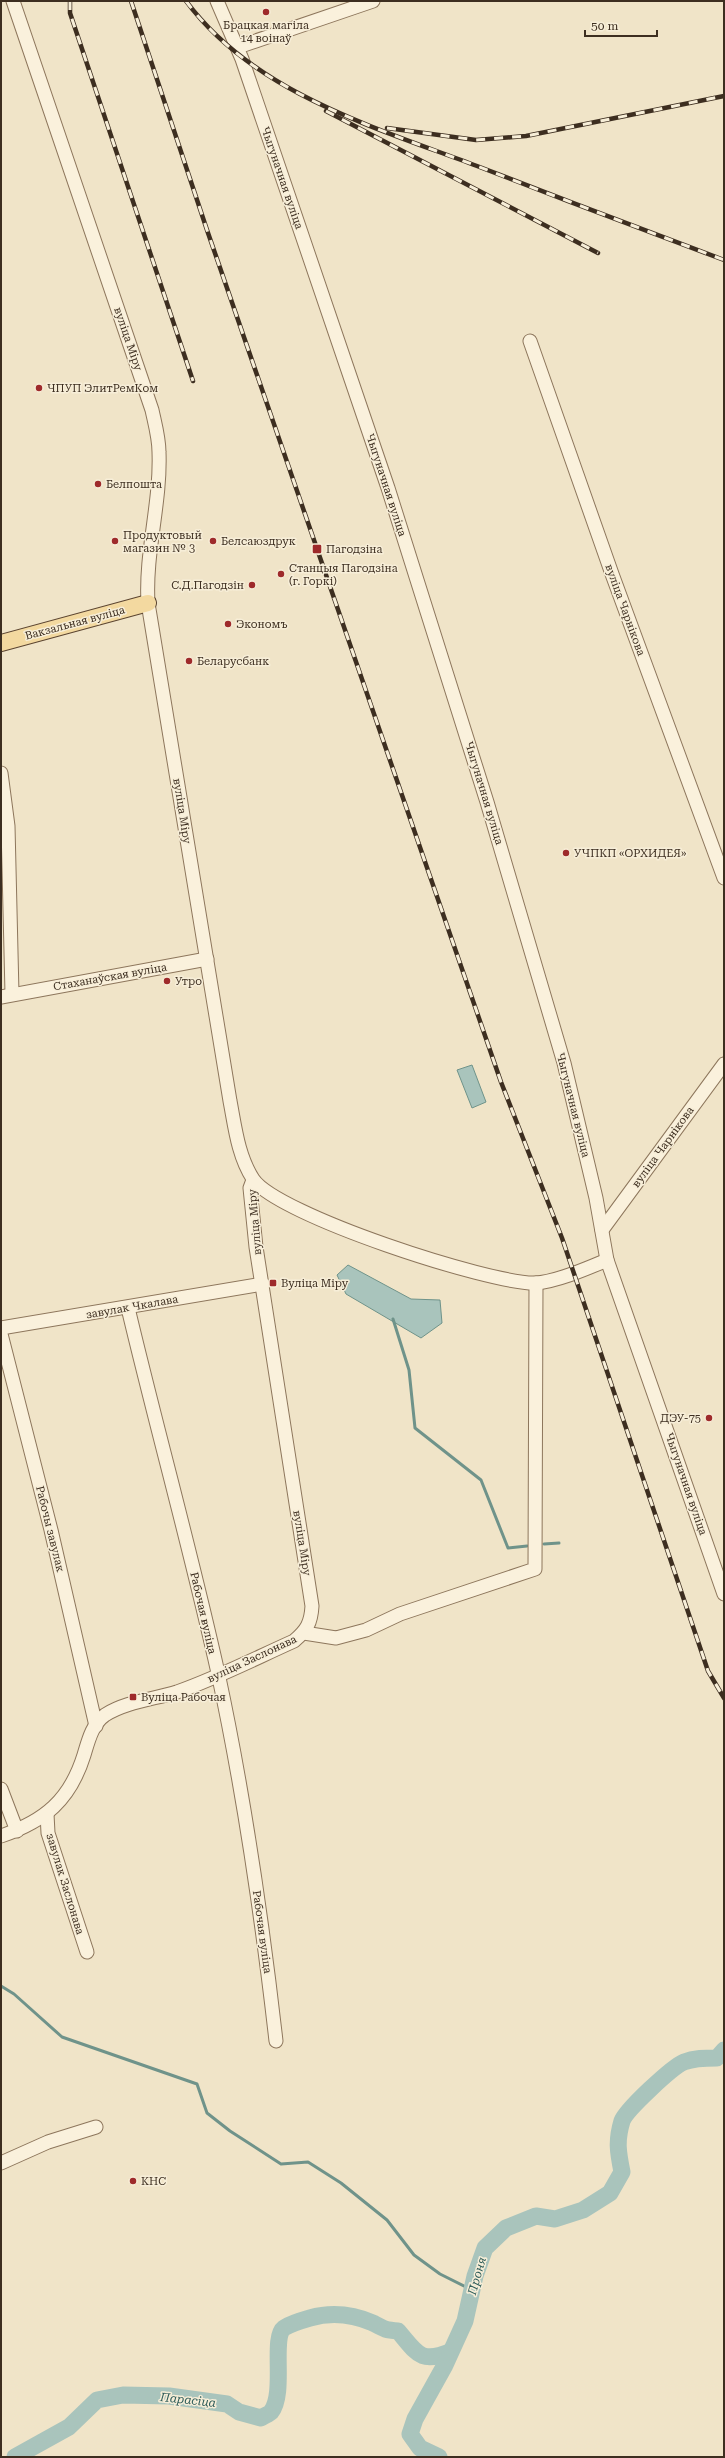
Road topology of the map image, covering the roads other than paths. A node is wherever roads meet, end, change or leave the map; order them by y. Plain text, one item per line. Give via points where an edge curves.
1 (13, 1) edge
2 (217, 1) edge
3 (373, 1) edge
4 (238, 47) junction
5 (530, 341) dead end
6 (148, 603) junction
7 (1, 643) edge
8 (1, 773) edge
9 (724, 878) edge
10 (207, 959) junction
11 (7, 996) edge
12 (724, 1064) edge
13 (253, 1180) junction
14 (602, 1230) junction
15 (607, 1260) junction
16 (536, 1283) junction
17 (263, 1284) junction
18 (128, 1308) junction
19 (1, 1328) edge
20 (1, 1334) edge
21 (724, 1594) edge
22 (304, 1633) junction
23 (218, 1675) junction
24 (96, 1726) junction
25 (1, 1789) edge
26 (47, 1814) junction
27 (17, 1831) junction
28 (1, 1836) edge
29 (87, 1952) dead end
30 (276, 2041) dead end
31 (96, 2127) dead end
32 (1, 2163) edge

1 - 6 street, вуліца Міру via 153,414 159,463
2 - 4 street, Чыгуначная вуліца
3 - 4 street
4 - 14 street, Чыгуначная вуліца via 388,488 487,802 564,1063
5 - 9 street, вуліца Чарнікова
6 - 7 main road, Вакзальная вуліца
6 - 10 street, вуліца Міру
8 - 11 street, Стаханаўская вуліца via 8,826
10 - 11 street, Стаханаўская вуліца
10 - 13 street, вуліца Міру via 240,1150
12 - 14 street, вуліца Чарнікова
13 - 16 street via 293,1207 378,1241 497,1278
13 - 17 street, вуліца Міру via 250,1188
14 - 15 street, Чыгуначная вуліца
15 - 16 street
15 - 21 street, Чыгуначная вуліца
16 - 22 street, вуліца Заслонава via 534,1569 400,1614 366,1630 336,1638
17 - 18 street, завулак Чкалава
17 - 22 street, вуліца Міру via 312,1606 312,1621
18 - 19 street, завулак Чкалава
18 - 23 street, Рабочая вуліца via 176,1495
20 - 24 street, Рабочы завулак via 51,1530
22 - 23 street, вуліца Заслонава via 294,1641
23 - 24 street, вуліца Заслонава via 177,1692 119,1709 104,1716
23 - 30 street, Рабочая вуліца via 264,1936
24 - 26 street, вуліца Заслонава via 90,1735 76,1780
25 - 27 street
26 - 27 street, вуліца Заслонава
26 - 29 street, завулак Заслонава via 48,1833
27 - 28 street, вуліца Заслонава
31 - 32 street via 48,2142

